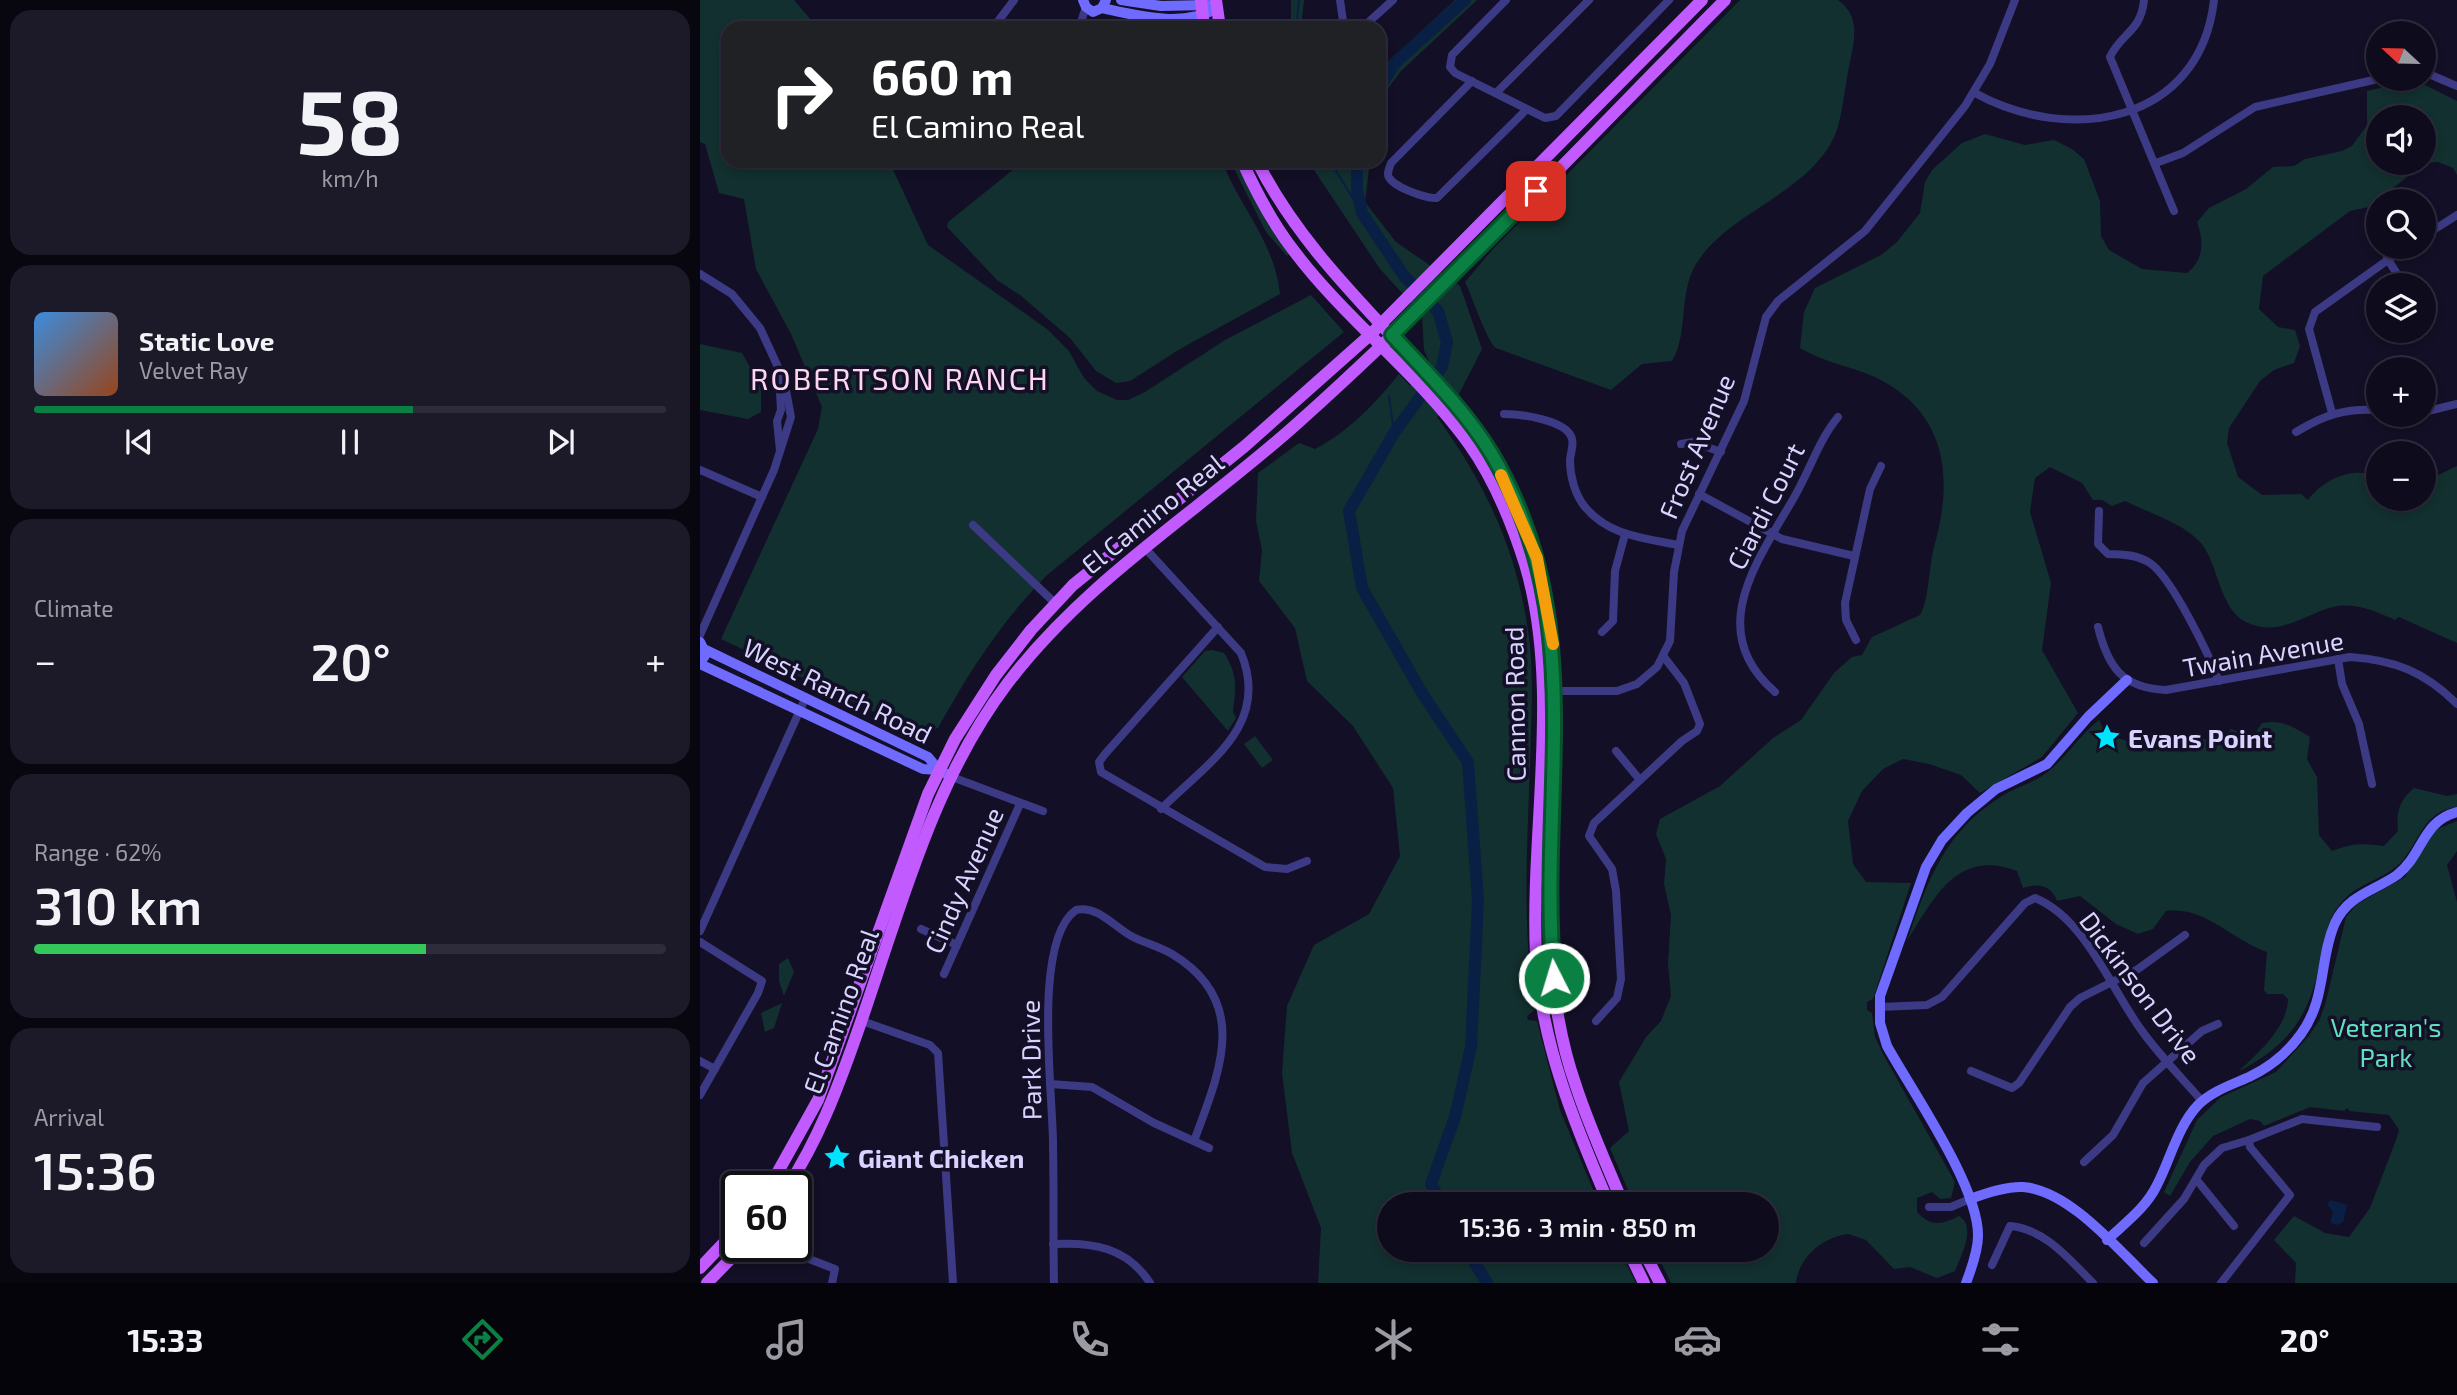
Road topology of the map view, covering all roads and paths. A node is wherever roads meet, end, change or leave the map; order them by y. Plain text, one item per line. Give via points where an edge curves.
1 (1014, 0) edge
2 (1121, 0) edge
3 (1340, 0) edge
4 (1394, 0) edge
5 (1506, 0) edge
6 (1589, 0) edge
7 (1669, 0) edge
8 (1702, 0) edge
9 (1725, 0) edge
10 (2015, 0) edge
11 (2144, 0) edge
12 (2214, 0) edge
13 (1217, 4) edge
14 (1094, 5) edge
15 (1202, 12) edge
16 (998, 21) edge
17 (1084, 21) edge
18 (1343, 21) edge
19 (1370, 21) edge
20 (2436, 77) edge
21 (1472, 81) junction
22 (2366, 82) edge
23 (2457, 86) edge
24 (1497, 92) junction
25 (1975, 93) junction
26 (1526, 110) junction
27 (2134, 110) junction
28 (2156, 163) junction
29 (1246, 168) edge
30 (1260, 168) edge
31 (2174, 211) dead end
32 (2457, 215) edge
33 (2436, 228) edge
34 (2386, 259) edge
35 (700, 274) edge
36 (1381, 323) junction
37 (1370, 335) junction
38 (1392, 335) junction
39 (1381, 346) junction
40 (1419, 375) junction
41 (2457, 404) edge
42 (2366, 409) edge
43 (2436, 409) edge
44 (784, 410) junction
45 (2332, 413) junction
46 (1504, 414) dead end
47 (1838, 417) dead end
48 (2295, 432) dead end
49 (1681, 444) dead end
50 (780, 450) junction
51 (1721, 452) junction
52 (1881, 466) dead end
53 (700, 470) edge
54 (1699, 495) junction
55 (762, 497) junction
56 (2099, 511) dead end
57 (973, 525) dead end
58 (1625, 534) junction
59 (1772, 534) junction
60 (1678, 545) junction
61 (1144, 547) junction
62 (1854, 556) junction
63 (1056, 604) junction
64 (1218, 627) junction
65 (2098, 627) dead end
66 (1602, 632) dead end
67 (700, 635) edge
68 (1856, 640) dead end
69 (703, 646) edge
70 (1664, 657) junction
71 (2338, 659) junction
72 (700, 664) edge
73 (2127, 680) junction
74 (2219, 681) junction
75 (1549, 691) junction
76 (1775, 692) dead end
77 (805, 699) junction
78 (2457, 704) edge
79 (800, 712) junction
80 (1616, 751) dead end
81 (939, 770) junction
82 (952, 777) junction
83 (1640, 780) junction
84 (2372, 784) dead end
85 (1020, 804) junction
86 (1161, 809) junction
87 (1043, 811) dead end
88 (2457, 812) edge
89 (1307, 861) dead end
90 (921, 929) dead end
91 (700, 931) edge
92 (2185, 935) dead end
93 (700, 942) edge
94 (957, 945) junction
95 (944, 974) dead end
96 (2109, 983) junction
97 (1880, 1007) junction
98 (862, 1021) junction
99 (1596, 1021) dead end
100 (2218, 1024) dead end
101 (2167, 1060) junction
102 (700, 1061) edge
103 (715, 1069) junction
104 (1971, 1071) dead end
105 (1050, 1084) junction
106 (700, 1095) edge
107 (2203, 1101) junction
108 (2377, 1127) dead end
109 (2249, 1140) junction
110 (1194, 1141) junction
111 (1209, 1148) dead end
112 (2084, 1163) dead end
113 (778, 1171) edge
114 (796, 1171) edge
115 (2196, 1179) junction
116 (1604, 1192) edge
117 (1618, 1192) edge
118 (1970, 1199) junction
119 (1929, 1207) dead end
120 (2234, 1226) dead end
121 (2107, 1240) junction
122 (2144, 1243) dead end
123 (1053, 1244) junction
124 (721, 1246) edge
125 (812, 1260) edge
126 (727, 1262) edge
127 (1634, 1262) edge
128 (1649, 1262) edge
129 (1992, 1265) dead end
130 (700, 1268) edge
131 (707, 1283) edge
132 (832, 1283) edge
133 (954, 1283) edge
134 (1054, 1283) edge
135 (1150, 1283) edge
136 (1644, 1283) edge
137 (1660, 1283) edge
138 (1966, 1283) edge
139 (2093, 1283) edge
140 (2153, 1283) edge
141 (2221, 1283) edge

1 - 16 street
2 - 15 street
3 - 18 street
4 - 19 street
5 - 21 street via 1452,55 1450,67
6 - 24 street
7 - 26 street via 1556,116 1545,118
8 - 36 main road, El Camino Real
9 - 38 main road, El Camino Real
10 - 25 street, Frost Avenue
11 - 27 street via 2133,33 2110,57
12 - 27 street via 2200,50 2190,66 2159,97
13 - 15 street
14 - 15 street via 1164,18
14 - 17 street
20 - 23 street
21 - 24 street
21 - 26 street via 1391,163 1391,181 1425,198 1437,198
22 - 28 street via 2255,107 2183,152
24 - 26 street
25 - 27 street via 2016,110 2076,120 2102,120
25 - 51 street, Frost Avenue via 1865,231 1778,301 1766,317 1744,401
27 - 28 street
28 - 31 street
29 - 37 main road, Cannon Road via 1294,251
30 - 36 main road, Cannon Road via 1307,241
32 - 33 street
34 - 45 street via 2310,319
35 - 44 street via 732,294 752,317 779,374
36 - 37 main road, El Camino Real
36 - 38 main road, Cannon Road
37 - 39 main road, Cannon Road
37 - 63 main road, El Camino Real via 1245,446 1105,557
38 - 39 main road, El Camino Real
38 - 40 main road, Cannon Road
39 - 40 main road, Cannon Road
39 - 61 main road, El Camino Real via 1279,440
40 - 75 main road, Cannon Road via 1492,454 1518,509 1537,558 1552,636
41 - 43 street
42 - 45 street
44 - 50 street via 777,421
44 - 50 street via 791,421
45 - 48 street
46 - 58 street via 1526,414 1565,428 1573,440 1572,475 1583,505
47 - 59 street, Ciardi Court
49 - 51 street via 1693,442
50 - 55 street
51 - 54 street, Frost Avenue
52 - 62 street via 1870,489
53 - 55 street
54 - 59 street
54 - 60 street, Frost Avenue
55 - 67 street
56 - 74 street via 2098,544 2108,554 2127,554 2150,564 2163,577
57 - 63 street
58 - 60 street
58 - 66 street via 1615,570 1613,621
59 - 62 street
59 - 76 street, Ciardi Court via 1750,577 1740,616 1752,670
60 - 70 street, Frost Avenue via 1670,641
61 - 64 street
61 - 82 main road, El Camino Real via 1085,597 1008,683
62 - 68 street via 1845,603 1846,620
63 - 81 main road, El Camino Real via 996,675
64 - 86 street via 1241,653 1249,673 1249,706 1231,739
64 - 86 street via 1105,754 1099,767 1106,777
65 - 73 street via 2105,656
69 - 72 street
69 - 77 street, West Ranch Road
70 - 75 street via 1648,677 1617,691
70 - 83 street via 1684,683 1700,724
71 - 74 street, Twain Avenue
71 - 78 street, Twain Avenue via 2396,663 2429,679
71 - 84 street
72 - 79 street, West Ranch Road
73 - 74 street, Twain Avenue via 2145,689 2166,690
73 - 97 street via 2048,764 1996,789 1942,840 1926,867 1887,973
75 - 116 main road, Cannon Road via 1535,915 1542,1001 1562,1087
75 - 117 main road, Cannon Road via 1548,915 1556,999 1574,1083
77 - 79 street
77 - 81 street, West Ranch Road via 928,757
79 - 81 street, West Ranch Road via 922,768
79 - 91 street
80 - 83 street
81 - 82 street
81 - 113 main road, El Camino Real via 818,1100
82 - 85 street
82 - 98 main road, El Camino Real via 931,822
83 - 99 street via 1589,831 1590,840 1612,869 1621,979 1617,998
85 - 87 street
85 - 94 street, Cindy Avenue
86 - 89 street via 1265,867 1287,869
88 - 107 street via 2439,818 2398,874 2345,906 2333,927 2317,1003 2287,1052
90 - 94 street
92 - 96 street via 2159,956
93 - 103 street via 762,981
94 - 95 street, Cindy Avenue
96 - 97 street, Dickinson Drive via 2085,939 2035,898 2025,902 1942,998 1927,1005
96 - 101 street, Dickinson Drive
96 - 104 street via 2070,1007 2012,1088
97 - 118 street via 1887,1046
98 - 114 main road, El Camino Real via 829,1110
98 - 133 street via 930,1045 938,1053
100 - 101 street via 2202,1031
101 - 107 street, Dickinson Drive
101 - 112 street via 2143,1083 2112,1135
102 - 103 street
103 - 106 street
105 - 110 street via 1092,1087
105 - 110 street, Park Drive via 1047,1009 1051,972 1065,922 1076,910 1093,910 1131,936 1181,960 1215,999 1223,1022 1224,1052
105 - 123 street, Park Drive
107 - 121 street via 2189,1116 2156,1188 2142,1208
108 - 109 street via 2302,1119
109 - 115 street via 2222,1147
109 - 141 street via 2290,1195
110 - 111 street
115 - 120 street
115 - 122 street
118 - 119 street via 1951,1207
118 - 121 street via 2016,1187 2038,1189 2070,1205
118 - 138 street via 1978,1237
121 - 140 street
123 - 134 street, Park Drive
123 - 135 street via 1104,1246 1127,1258
124 - 130 main road
125 - 132 street via 835,1269
126 - 131 main road
127 - 136 main road
128 - 137 main road
129 - 139 street via 2010,1226 2028,1227

